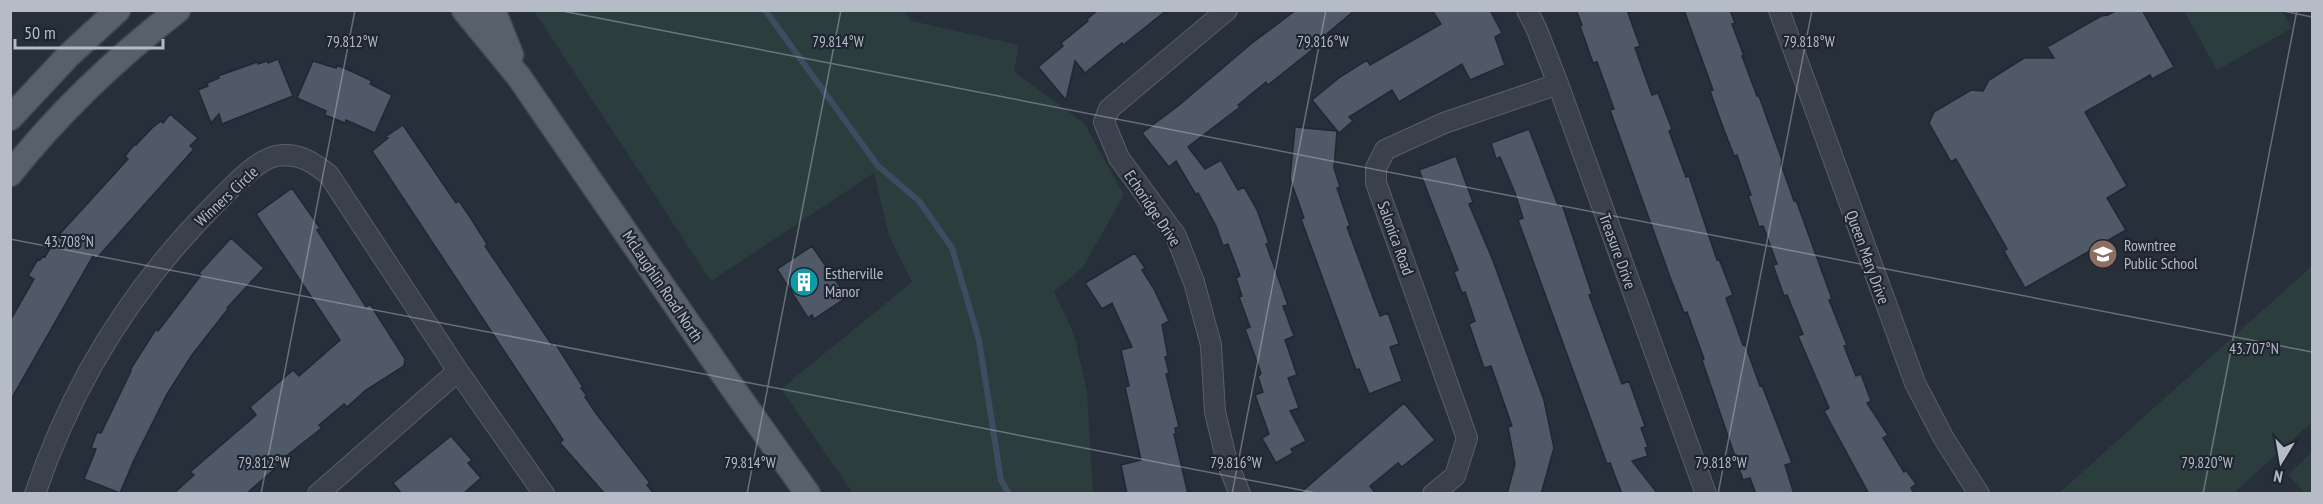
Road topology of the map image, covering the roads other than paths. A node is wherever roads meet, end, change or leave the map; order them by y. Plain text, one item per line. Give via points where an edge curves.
1 (118, 10) edge
2 (178, 10) edge
3 (464, 10) edge
4 (493, 10) edge
5 (1227, 10) edge
6 (1527, 10) edge
7 (1779, 10) edge
8 (519, 77) junction
9 (1558, 84) junction
10 (10, 118) edge
11 (10, 174) edge
12 (458, 371) junction
13 (35, 494) edge
14 (318, 494) edge
15 (544, 494) edge
16 (808, 494) edge
17 (1240, 494) edge
18 (1433, 494) edge
19 (1706, 494) edge
20 (1979, 494) edge

1 - 10 main road
2 - 11 main road via 134,44 71,103
3 - 8 main road, McLaughlin Road North
4 - 8 main road, McLaughlin Road North
5 - 17 street, Echoridge Drive via 1109,109 1104,122 1119,158 1176,237 1194,282 1210,345 1215,412 1227,462
6 - 9 street, Treasure Drive
7 - 20 street, Queen Mary Drive via 1915,383
8 - 16 main road, McLaughlin Road North
9 - 18 street, Salonica Road via 1444,123 1385,150 1376,168 1376,183 1467,438 1455,476
9 - 19 street, Treasure Drive
12 - 13 street, Winners Circle via 329,175 310,160 274,156 255,167 185,234 113,327 65,415
12 - 14 street
12 - 15 street, Winners Circle

